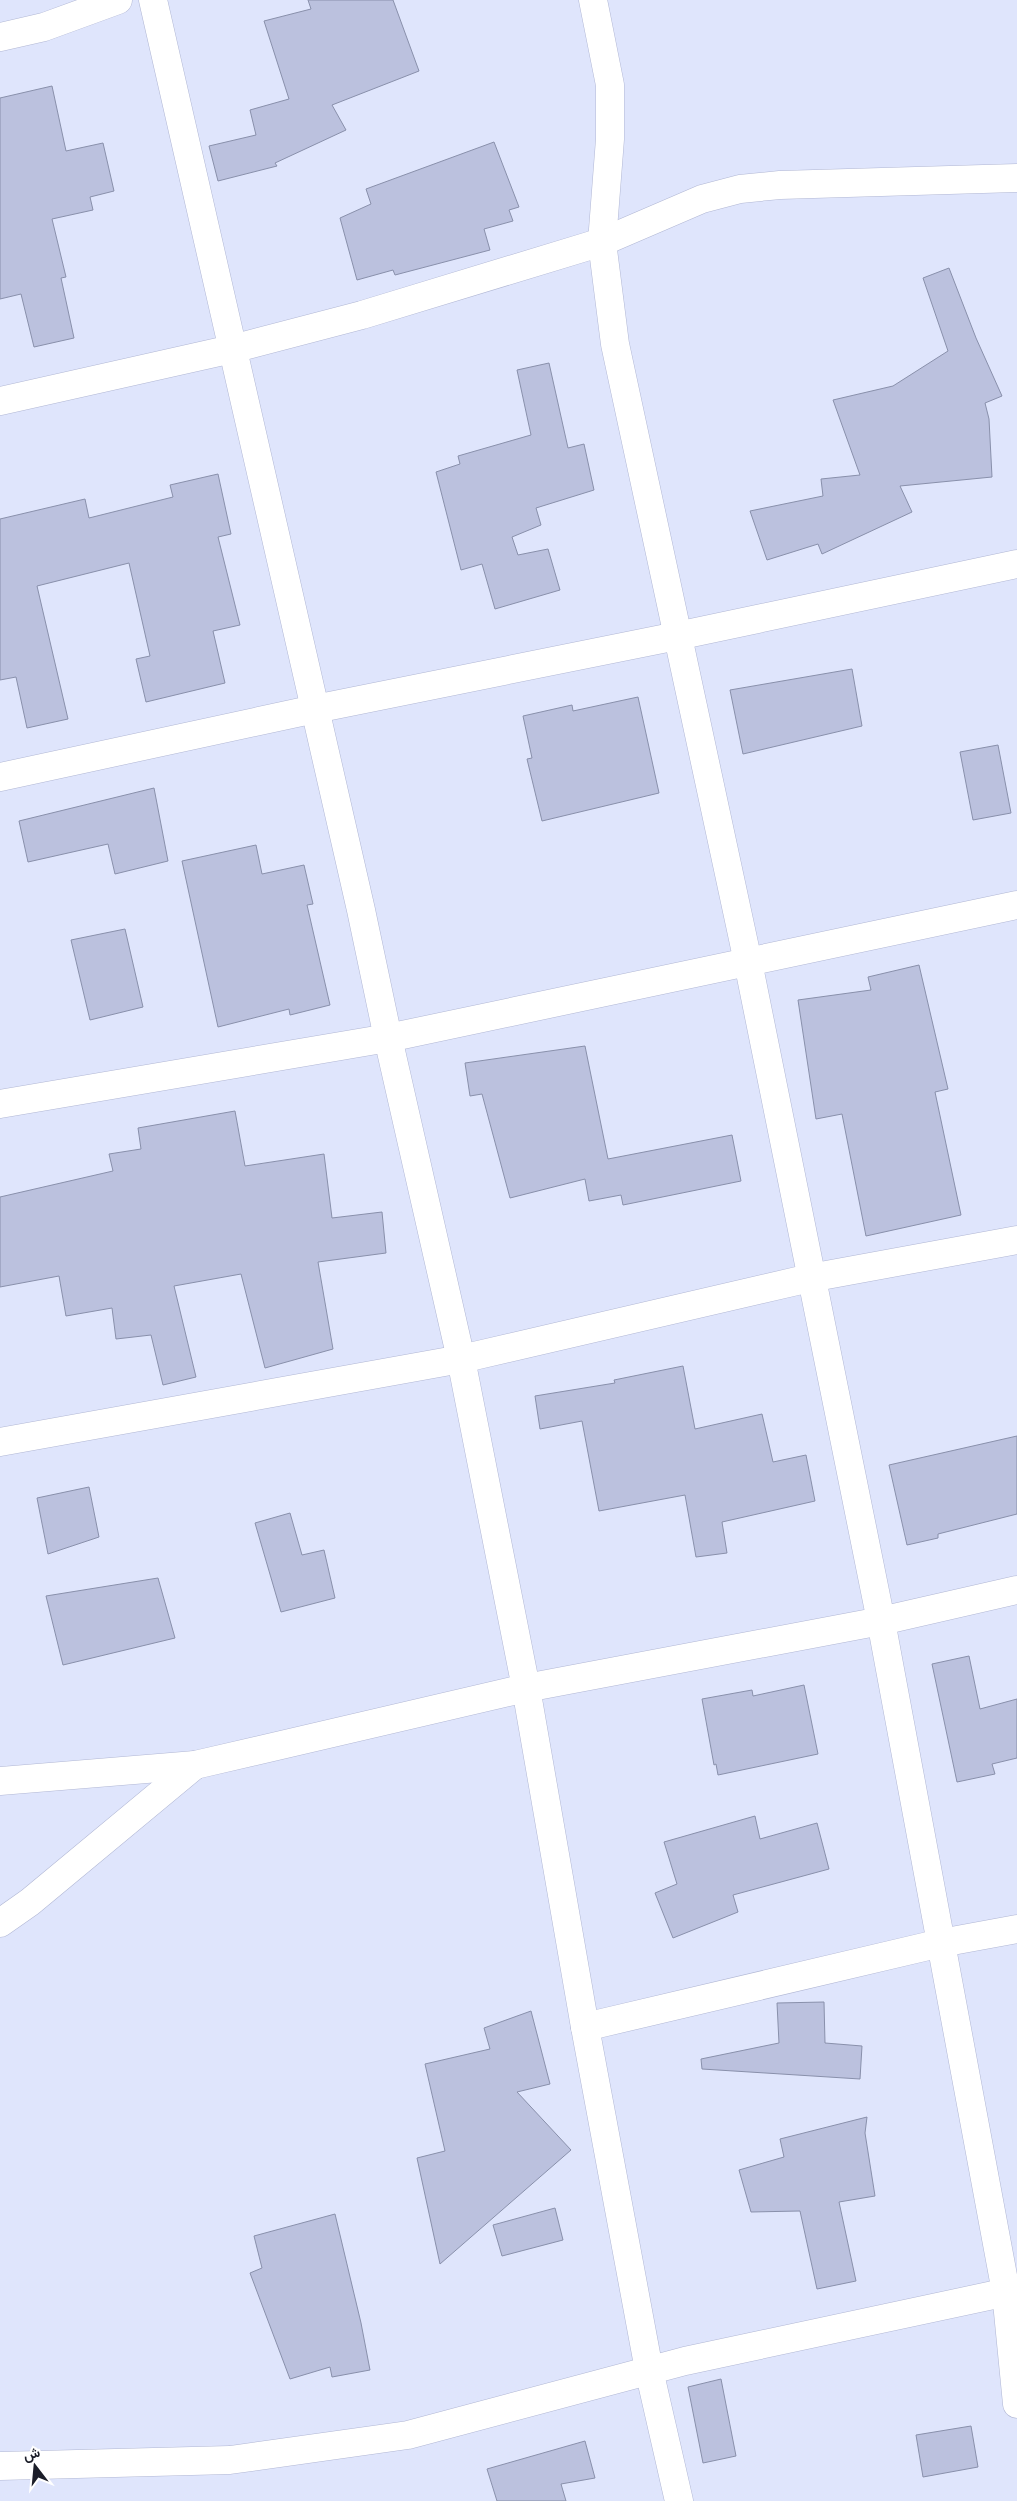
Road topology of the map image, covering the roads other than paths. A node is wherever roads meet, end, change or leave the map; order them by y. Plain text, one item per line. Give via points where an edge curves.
1 (118, 0) edge
2 (153, 0) edge
3 (593, 0) edge
4 (0, 37) edge
5 (1017, 178) edge
6 (602, 242) junction
7 (232, 349) junction
8 (0, 401) edge
9 (1017, 564) edge
10 (677, 636) junction
11 (315, 709) junction
12 (0, 777) edge
13 (1017, 904) edge
14 (748, 962) junction
15 (388, 1038) junction
16 (0, 1104) edge
17 (1017, 1240) edge
18 (810, 1278) junction
19 (461, 1359) junction
20 (0, 1442) edge
21 (1017, 1590) edge
22 (881, 1622) junction
23 (526, 1688) junction
24 (195, 1765) junction
25 (0, 1781) edge
26 (0, 1923) edge
27 (1017, 1929) edge
28 (941, 1943) junction
29 (586, 2026) junction
30 (1012, 2291) edge
31 (650, 2370) junction
32 (1017, 2404) edge
33 (0, 2466) edge
34 (679, 2501) edge

1 - 4 street via 44,27
2 - 7 street
3 - 6 street via 610,85 610,139
5 - 6 street via 740,189 702,199
6 - 7 street via 362,315
6 - 10 street via 615,344
7 - 8 street
7 - 11 street
9 - 10 street
10 - 11 street
10 - 14 street
11 - 12 street
11 - 15 street
13 - 14 street
14 - 15 street
14 - 18 street
15 - 16 street
15 - 19 street
17 - 18 street
18 - 19 street
18 - 22 street
19 - 20 street
19 - 23 street
21 - 22 street
22 - 23 street
22 - 28 street
23 - 24 street
23 - 29 street
24 - 25 street
24 - 26 street via 30,1902
27 - 28 street
28 - 29 street
28 - 30 street
29 - 31 street
30 - 31 street
30 - 32 street
31 - 33 street via 408,2435 230,2460
31 - 34 street

